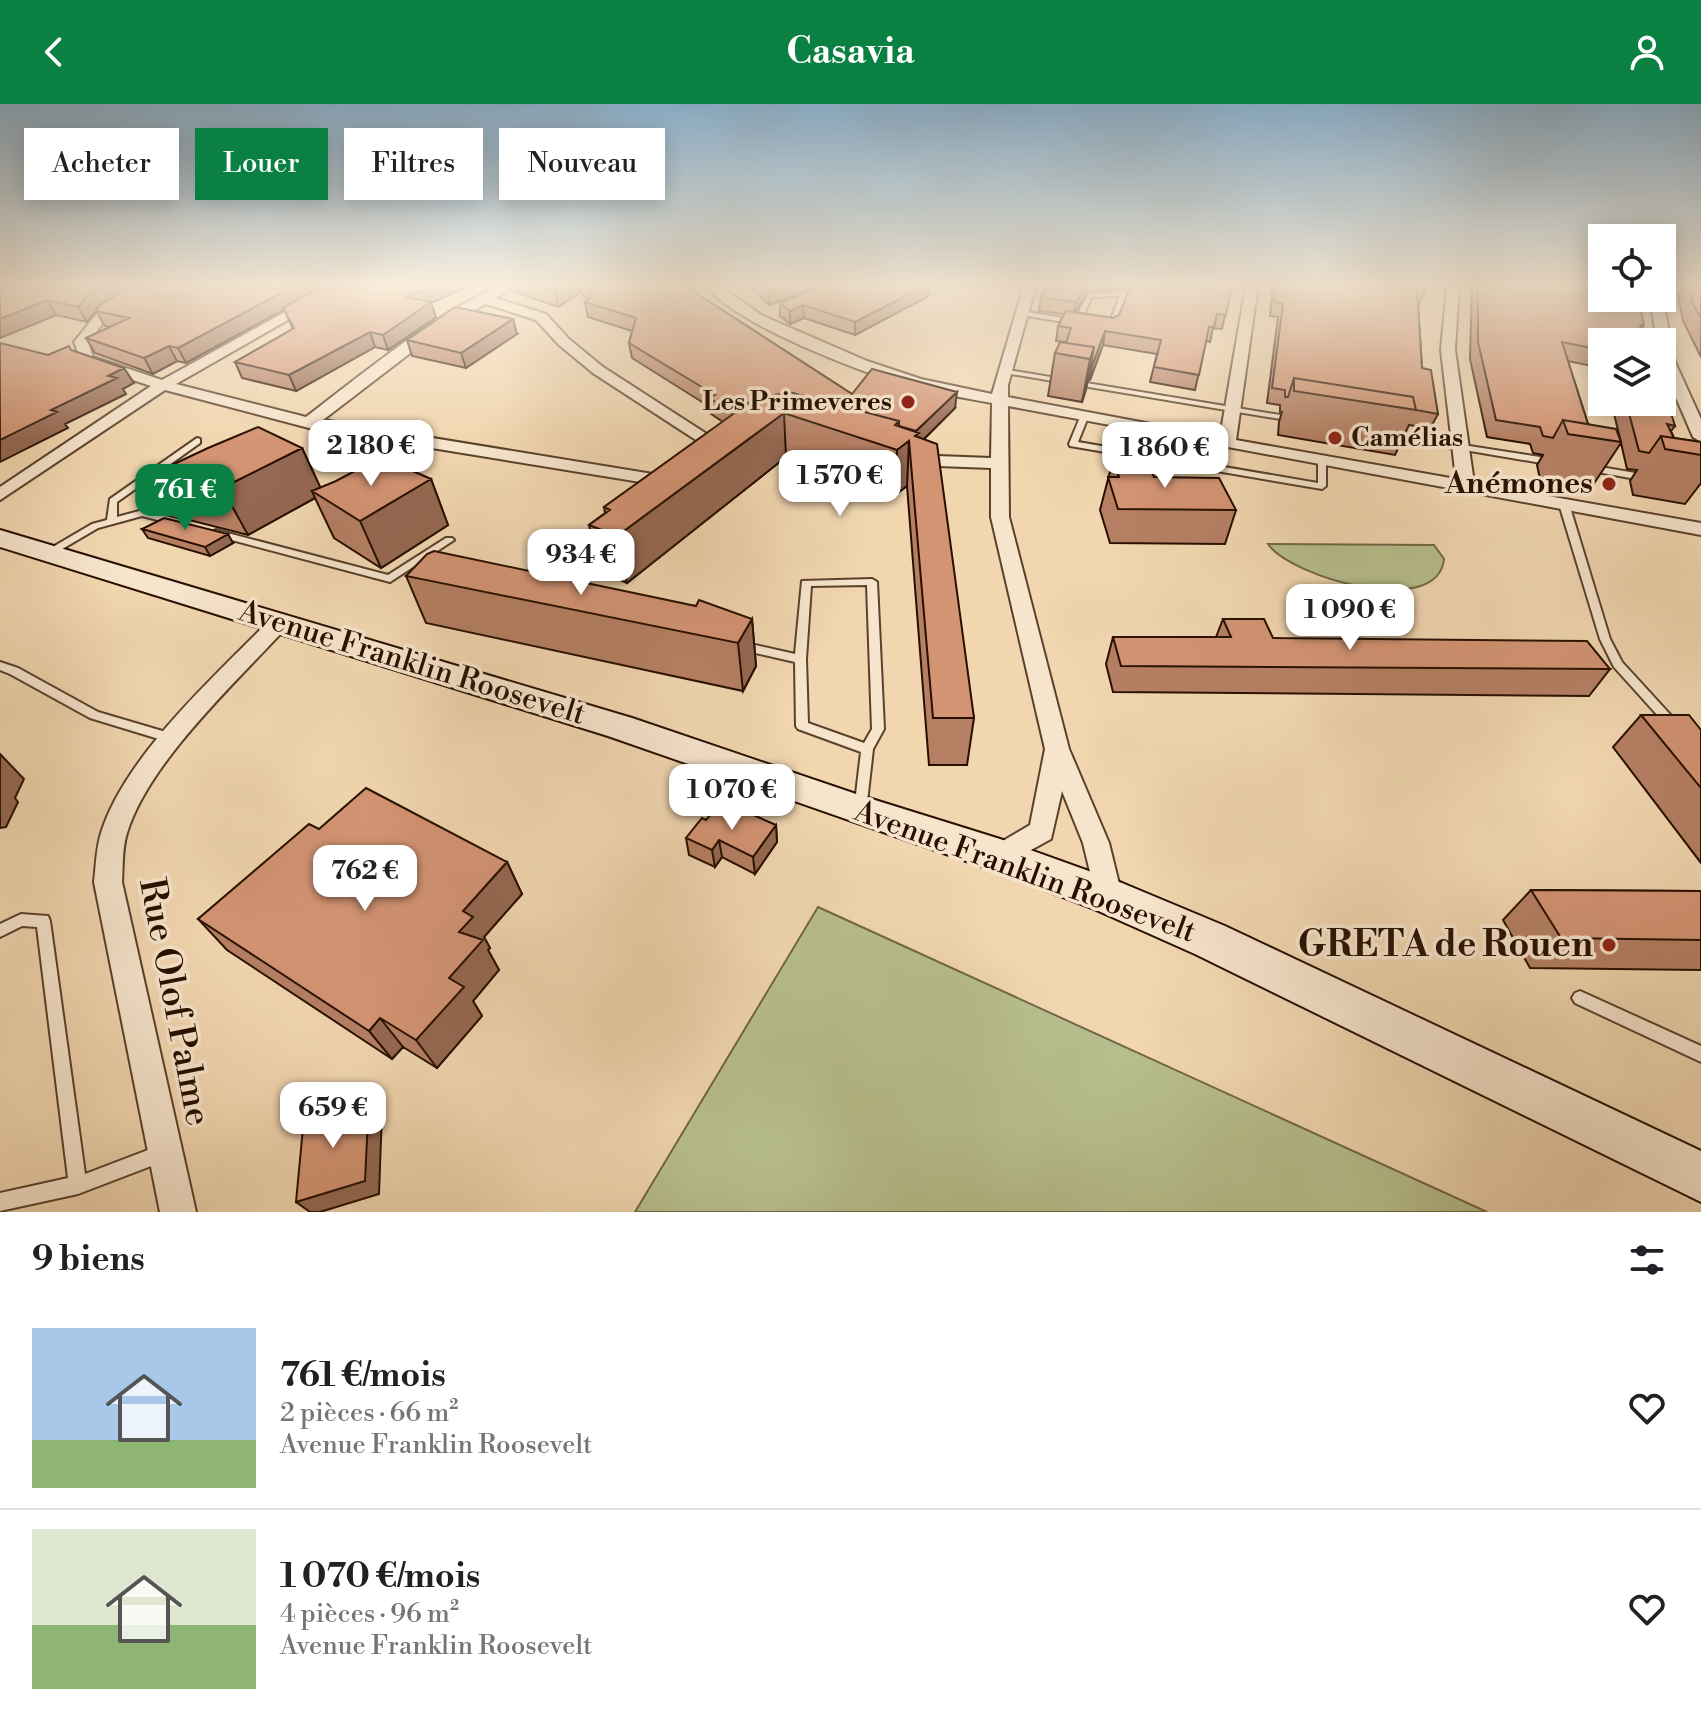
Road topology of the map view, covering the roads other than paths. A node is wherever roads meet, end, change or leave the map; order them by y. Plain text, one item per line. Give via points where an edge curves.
1 (84, 337) edge
2 (250, 337) edge
3 (423, 337) edge
4 (559, 337) edge
5 (807, 337) edge
6 (1014, 337) edge
7 (1244, 337) edge
8 (1449, 337) edge
9 (1664, 337) edge
10 (1005, 371) junction
11 (163, 385) junction
12 (1000, 401) junction
13 (1232, 409) junction
14 (1084, 417) junction
15 (1308, 421) edge
16 (309, 423) junction
17 (1385, 434) edge
18 (1701, 437) edge
19 (197, 441) dead end
20 (1227, 443) junction
21 (1461, 447) junction
22 (724, 452) edge
23 (889, 457) edge
24 (1322, 460) junction
25 (998, 463) junction
26 (1566, 464) edge
27 (1581, 467) edge
28 (1656, 480) dead end
29 (676, 483) edge
30 (1466, 486) junction
31 (0, 495) edge
32 (205, 495) edge
33 (1564, 504) junction
34 (142, 513) junction
35 (112, 521) junction
36 (186, 524) edge
37 (201, 528) edge
38 (1701, 529) edge
39 (624, 536) edge
40 (0, 538) edge
41 (449, 540) dead end
42 (49, 553) junction
43 (571, 607) edge
44 (279, 623) junction
45 (724, 641) edge
46 (800, 659) junction
47 (0, 666) edge
48 (1680, 733) edge
49 (174, 738) junction
50 (867, 749) junction
51 (1057, 749) junction
52 (860, 811) junction
53 (1000, 856) junction
54 (1108, 896) junction
55 (0, 931) edge
56 (1580, 998) dead end
57 (1701, 1054) edge
58 (165, 1153) junction
59 (1701, 1177) edge
60 (78, 1185) junction
61 (0, 1202) edge
62 (178, 1212) edge

1 - 11 street via 87,360
2 - 11 street
3 - 16 street
4 - 22 street via 598,370
5 - 12 street via 917,383
6 - 10 street
7 - 13 street
8 - 21 street
9 - 18 street via 1668,362
10 - 12 street
10 - 13 lane
11 - 16 street
11 - 31 street
12 - 14 street
12 - 25 street
13 - 15 lane
13 - 20 street
14 - 20 street
14 - 24 lane via 1073,444 1322,486
16 - 29 street
17 - 21 lane
19 - 35 lane via 113,501
20 - 24 street
21 - 26 lane
21 - 30 street
23 - 25 street
24 - 30 street
25 - 51 street via 1000,517
27 - 28 lane
30 - 33 street
32 - 34 lane
33 - 38 street
33 - 48 lane via 1605,639 1618,664
34 - 35 lane
34 - 36 lane
35 - 42 lane
37 - 41 lane via 390,579
39 - 43 lane via 576,575 556,603
40 - 42 street, Avenue Franklin Roosevelt
42 - 44 street, Avenue Franklin Roosevelt
44 - 49 street, Rue Olof Palme
44 - 52 street, Avenue Franklin Roosevelt via 620,727
45 - 46 lane
46 - 50 lane via 802,726
46 - 50 lane via 806,583 872,582 878,729
47 - 49 lane via 94,715
49 - 58 street, Rue Olof Palme via 141,782 115,832 108,882
50 - 52 lane
51 - 53 street via 1042,831
51 - 54 street via 1096,843
52 - 53 street, Avenue Franklin Roosevelt
53 - 54 street, Avenue Franklin Roosevelt
54 - 59 street, Avenue Franklin Roosevelt
55 - 60 lane via 21,920 43,921
56 - 57 lane
58 - 60 lane
58 - 62 street, Rue Olof Palme
60 - 61 lane

